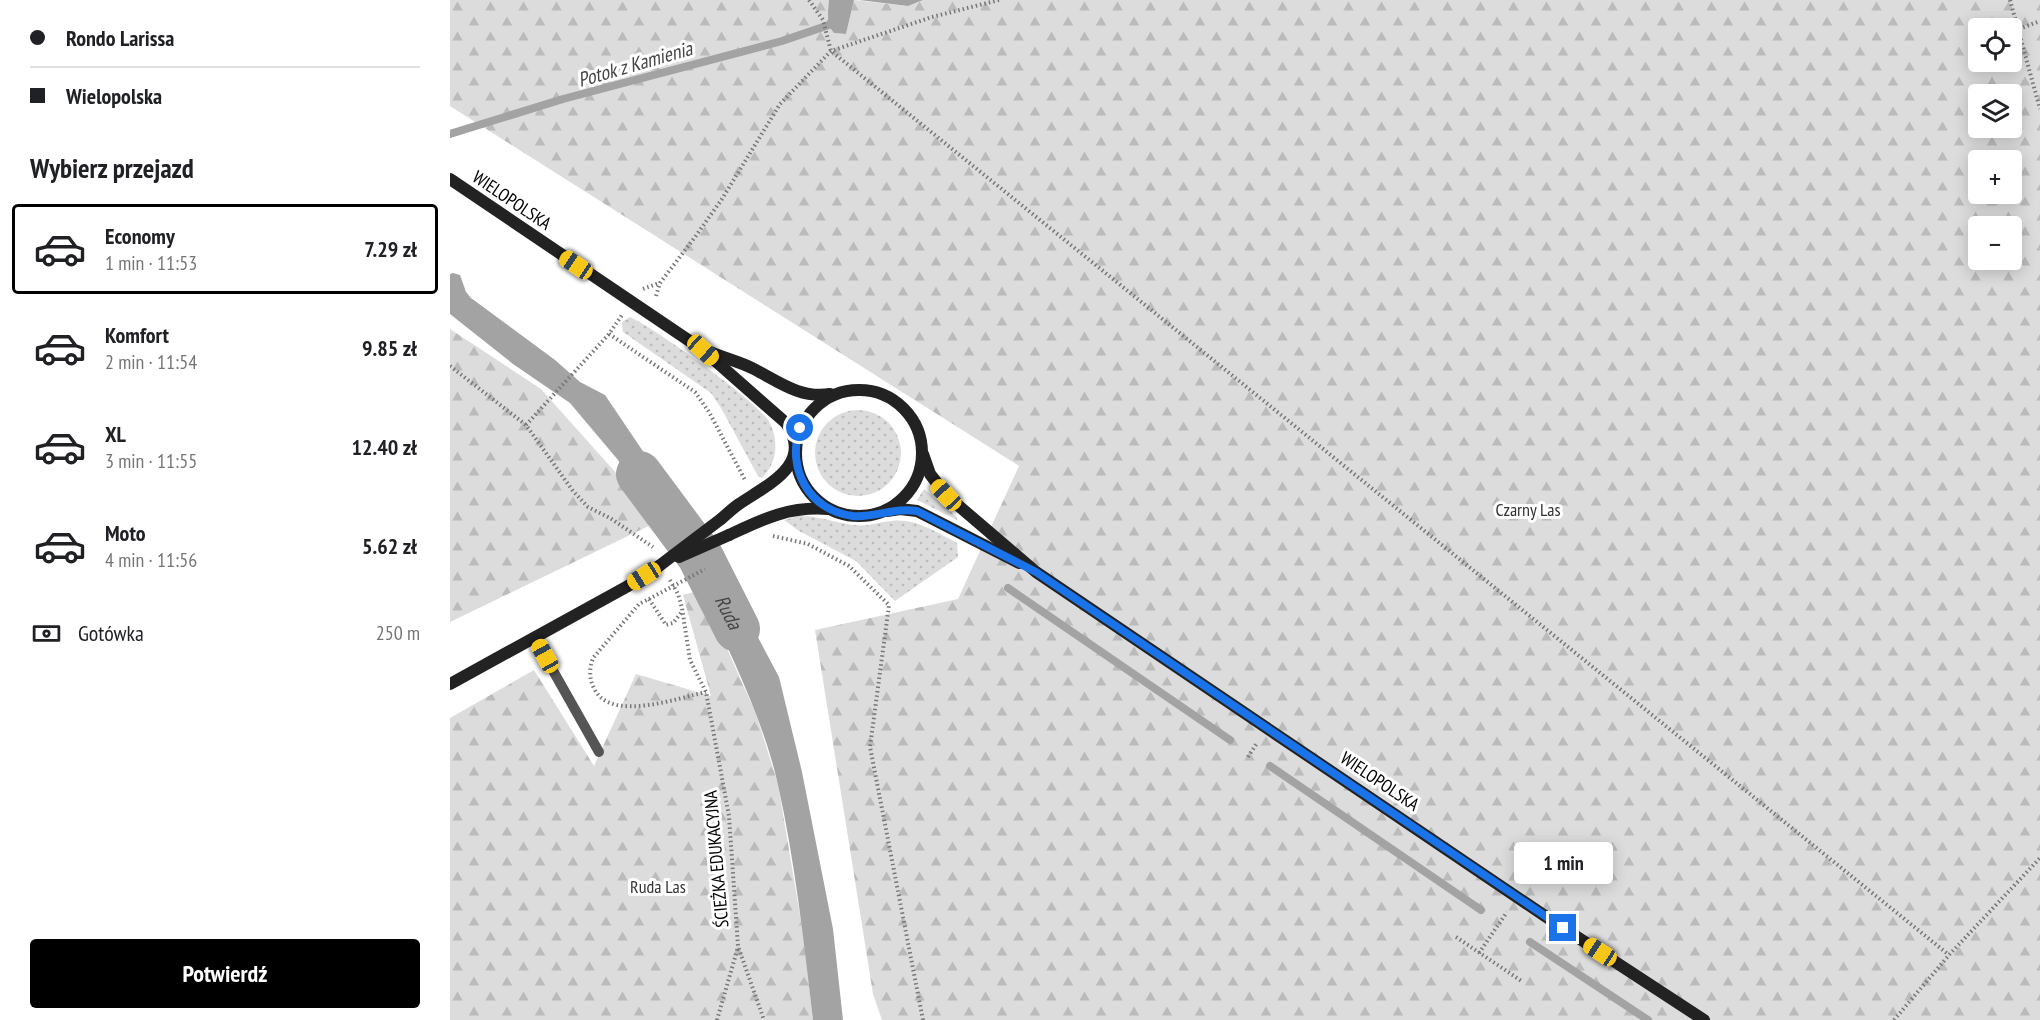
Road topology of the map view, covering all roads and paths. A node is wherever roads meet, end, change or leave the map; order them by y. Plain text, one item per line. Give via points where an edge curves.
1 (809, 0) edge
2 (999, 0) edge
3 (2010, 0) edge
4 (2016, 18) edge
5 (2040, 21) edge
6 (2022, 28) edge
7 (2022, 40) edge
8 (831, 51) junction
9 (2040, 109) edge
10 (450, 179) edge
11 (639, 290) dead end
12 (623, 313) dead end
13 (609, 334) junction
14 (703, 350) junction
15 (450, 366) edge
16 (836, 393) junction
17 (526, 425) junction
18 (795, 448) junction
19 (923, 454) junction
20 (749, 488) dead end
21 (830, 509) junction
22 (881, 512) junction
23 (772, 536) dead end
24 (652, 545) dead end
25 (659, 566) junction
26 (708, 567) dead end
27 (1036, 572) junction
28 (649, 599) junction
29 (534, 637) junction
30 (450, 684) edge
31 (706, 692) junction
32 (599, 752) dead end
33 (2040, 858) edge
34 (1517, 897) junction
35 (1456, 937) dead end
36 (738, 946) junction
37 (1479, 953) junction
38 (1949, 955) junction
39 (1523, 982) dead end
40 (717, 1020) edge
41 (764, 1020) edge
42 (923, 1020) edge
43 (1704, 1020) edge
44 (1894, 1020) edge

1 - 8 path via 823,20
2 - 8 path via 932,17
3 - 4 path
5 - 6 path
7 - 9 path
8 - 11 path via 780,104 722,199 660,283
8 - 38 path
10 - 14 main road, WIELOPOLSKA
12 - 13 path
13 - 17 path
13 - 20 path via 695,392 710,412
14 - 16 main road, WIELOPOLSKA via 753,368 804,394
14 - 18 main road, WIELOPOLSKA via 786,423
15 - 17 path
16 - 18 main road via 811,410 800,428
16 - 19 main road via 870,390 891,398 914,422
17 - 24 path via 588,507
18 - 21 main road via 797,469 806,488
18 - 25 main road, bridge via 784,473
19 - 22 main road via 918,476 906,496
19 - 27 main road, WIELOPOLSKA via 930,474 946,495
21 - 22 main road via 855,516
21 - 25 main road, bridge via 793,510
22 - 27 main road, WIELOPOLSKA via 917,511
23 - 42 path via 808,544 849,566 889,605 870,747
25 - 29 main road
26 - 28 path, bridge
27 - 34 main road, WIELOPOLSKA
28 - 31 path, ŚCIEŻKA EDUKACYJNA via 666,625 673,623 682,611 690,660
28 - 31 path via 639,604 593,658 590,678 595,692 606,702 625,708
29 - 30 main road
29 - 32 lane
31 - 36 path, ŚCIEŻKA EDUKACYJNA via 729,816
33 - 38 path
34 - 37 path
34 - 43 main road, WIELOPOLSKA
35 - 37 path
36 - 40 path
36 - 41 path, ŚCIEŻKA EDUKACYJNA
37 - 39 path
38 - 44 path

